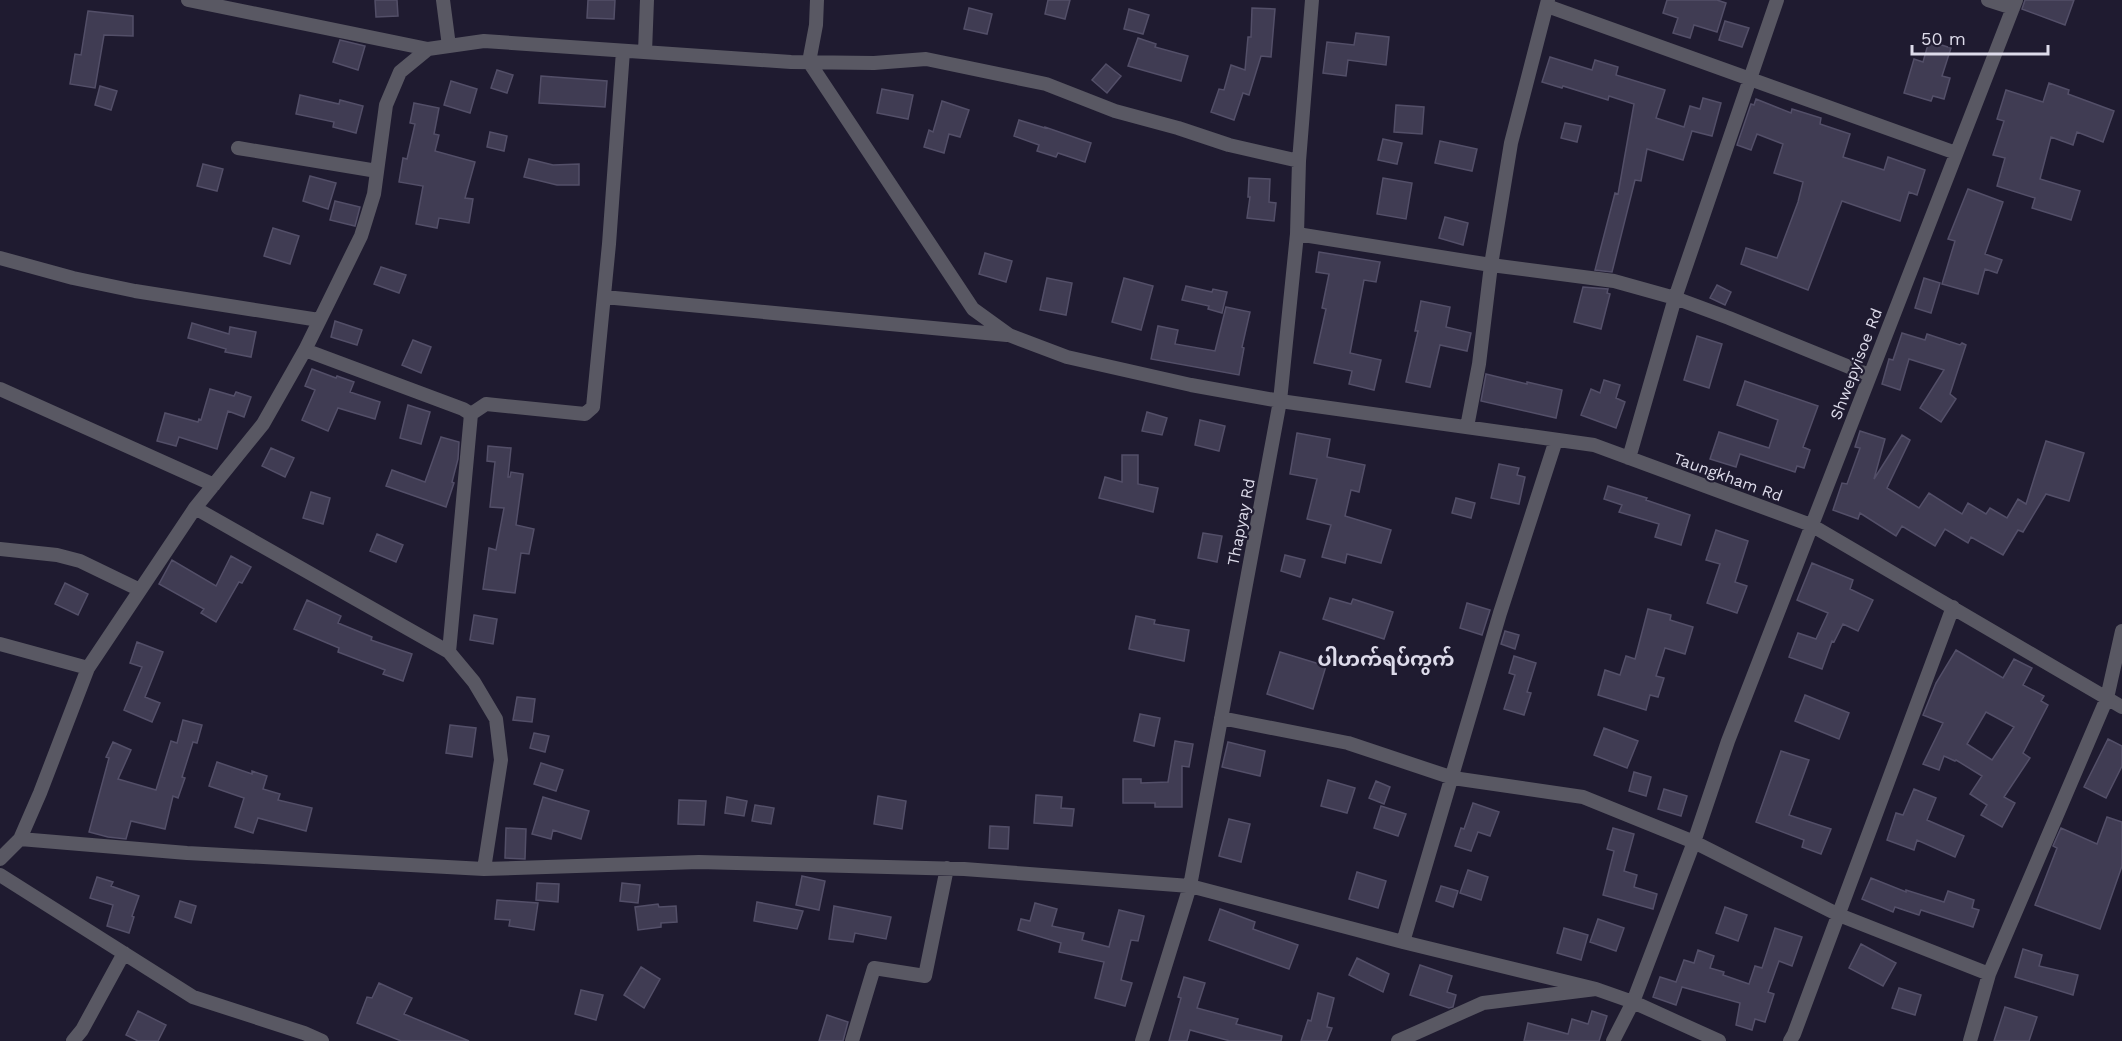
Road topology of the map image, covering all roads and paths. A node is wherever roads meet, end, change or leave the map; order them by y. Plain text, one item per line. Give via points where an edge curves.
1 (188, 0) edge
2 (442, 0) edge
3 (647, 0) edge
4 (817, 0) edge
5 (1312, 0) edge
6 (1777, 0) edge
7 (1988, 0) edge
8 (1547, 3) edge
9 (2014, 4) edge
10 (449, 46) junction
11 (428, 49) junction
12 (623, 51) junction
13 (645, 52) junction
14 (809, 62) junction
15 (1749, 79) junction
16 (238, 148) dead end
17 (1956, 153) junction
18 (1299, 161) junction
19 (377, 171) junction
20 (1297, 234) junction
21 (0, 258) edge
22 (1491, 265) junction
23 (604, 297) junction
24 (1675, 298) junction
25 (320, 320) junction
26 (1009, 335) junction
27 (305, 350) junction
28 (1869, 375) junction
29 (0, 389) edge
30 (1280, 401) junction
31 (471, 414) junction
32 (1467, 428) junction
33 (1556, 440) junction
34 (1629, 458) junction
35 (214, 485) junction
36 (195, 508) junction
37 (1811, 525) junction
38 (0, 549) edge
39 (140, 590) junction
40 (1953, 607) junction
41 (2122, 631) edge
42 (0, 644) edge
43 (449, 651) junction
44 (88, 668) junction
45 (2107, 698) junction
46 (2122, 707) edge
47 (1221, 718) junction
48 (1453, 778) junction
49 (20, 839) junction
50 (1694, 842) junction
51 (0, 859) edge
52 (947, 868) junction
53 (484, 869) junction
54 (0, 875) edge
55 (1190, 886) junction
56 (1839, 915) junction
57 (1403, 942) junction
58 (123, 953) junction
59 (1989, 974) junction
60 (1596, 989) junction
61 (1633, 1002) junction
62 (73, 1041) edge
63 (322, 1041) edge
64 (852, 1041) edge
65 (1142, 1041) edge
66 (1398, 1041) edge
67 (1613, 1041) edge
68 (1719, 1041) edge
69 (1790, 1041) edge
70 (1970, 1041) edge

1 - 11 street
2 - 10 street
3 - 13 street
4 - 14 street
5 - 18 street, Thapyay Rd
6 - 15 street
7 - 9 street
8 - 15 street
8 - 22 street via 1511,143
9 - 17 street, Shwepyisoe Rd
10 - 11 street
10 - 12 street via 484,41
11 - 19 street via 400,72 393,88 386,105
12 - 13 street
12 - 23 street
13 - 14 street
14 - 18 street via 926,59 991,72 1046,84 1115,111 1229,145
14 - 26 street via 973,309
15 - 17 street
15 - 24 street
16 - 19 street
17 - 28 street, Shwepyisoe Rd
18 - 20 street, Thapyay Rd
19 - 25 street via 361,236
20 - 22 street
20 - 30 street, Thapyay Rd
21 - 25 street via 135,291
22 - 24 street via 1614,281
22 - 32 street
23 - 26 street
23 - 31 street via 593,407 585,414 486,405
24 - 28 street
24 - 34 street
25 - 27 street
26 - 30 street, Taungkham Rd via 1067,357 1191,386
27 - 31 street
27 - 35 street via 263,424
28 - 37 street, Shwepyisoe Rd
29 - 35 street
30 - 32 street, Taungkham Rd
30 - 47 street, Thapyay Rd
31 - 43 street
32 - 33 street, Taungkham Rd
33 - 34 street, Taungkham Rd via 1594,445
33 - 48 street via 1500,613
34 - 37 street, Taungkham Rd
35 - 36 street
36 - 39 street
36 - 43 street
37 - 40 street, Taungkham Rd
37 - 50 street, Shwepyisoe Rd via 1728,741
38 - 39 street via 80,561
39 - 44 street
40 - 45 street, Taungkham Rd
40 - 56 street
41 - 45 street
42 - 44 street
43 - 53 street via 496,719 501,760
44 - 49 street
45 - 46 street, Taungkham Rd
45 - 59 street
47 - 48 street via 1348,742
47 - 55 street, Thapyay Rd
48 - 50 street via 1582,797
48 - 57 street
49 - 51 street
49 - 53 street via 187,853
50 - 56 street
50 - 61 street, Shwepyisoe Rd
52 - 53 street via 699,862
52 - 55 street
52 - 64 street via 926,976 874,968
54 - 58 street
55 - 57 street
55 - 65 street, Thapyay Rd
56 - 59 street
56 - 69 street
57 - 60 street
58 - 62 street
58 - 63 street via 193,998
59 - 70 street
60 - 61 street
60 - 66 street via 1483,1003
61 - 67 street, Shwepyisoe Rd
61 - 68 street

